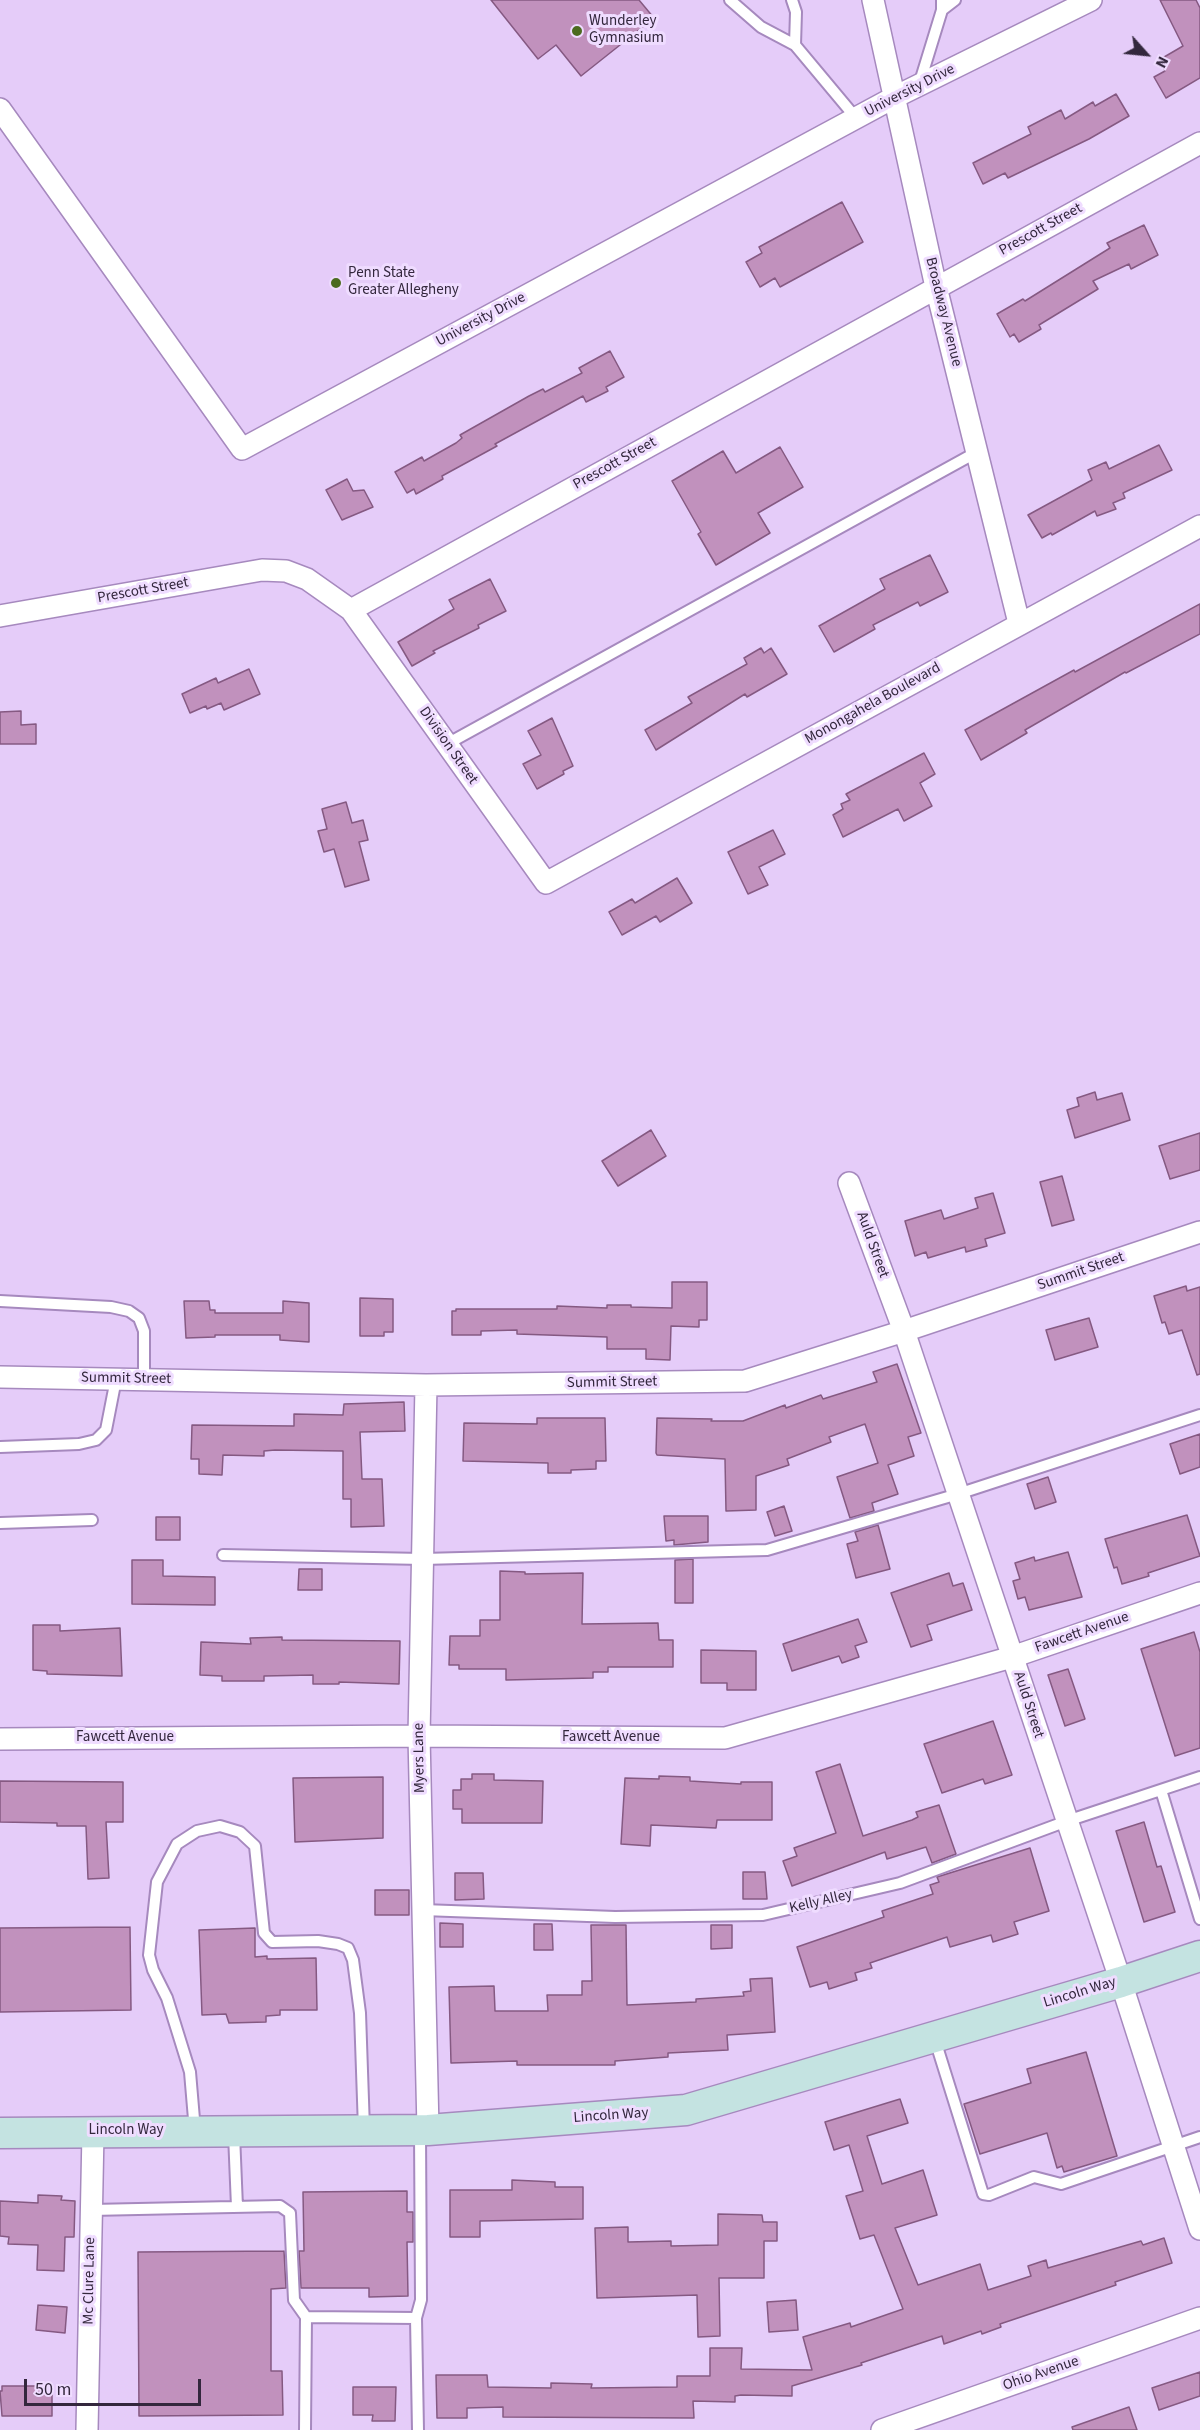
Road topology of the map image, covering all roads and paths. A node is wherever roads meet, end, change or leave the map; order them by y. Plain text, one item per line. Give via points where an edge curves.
1 (730, 0) edge
2 (792, 0) edge
3 (873, 0) edge
4 (955, 0) edge
5 (1092, 0) edge
6 (942, 5) edge
7 (795, 45) junction
8 (919, 85) junction
9 (893, 98) junction
10 (0, 109) edge
11 (856, 118) junction
12 (1200, 143) edge
13 (936, 286) junction
14 (977, 452) junction
15 (1200, 526) edge
16 (351, 610) junction
17 (0, 616) edge
18 (1019, 623) junction
19 (447, 744) junction
20 (546, 884) joint
21 (849, 1184) dead end
22 (1200, 1232) edge
23 (0, 1301) edge
24 (904, 1331) junction
25 (0, 1377) edge
26 (116, 1379) junction
27 (144, 1380) junction
28 (426, 1385) junction
29 (1200, 1415) edge
30 (0, 1447) edge
31 (958, 1494) junction
32 (92, 1520) dead end
33 (0, 1523) edge
34 (223, 1555) dead end
35 (423, 1559) junction
36 (1200, 1593) edge
37 (1012, 1657) junction
38 (419, 1736) junction
39 (0, 1739) edge
40 (1200, 1777) edge
41 (1161, 1790) junction
42 (1067, 1821) junction
43 (423, 1910) junction
44 (1200, 1919) edge
45 (1200, 1956) edge
46 (1121, 1982) junction
47 (934, 2037) junction
48 (364, 2130) junction
49 (424, 2130) junction
50 (195, 2131) junction
51 (234, 2131) junction
52 (93, 2132) junction
53 (0, 2133) edge
54 (1200, 2137) edge
55 (1173, 2146) junction
56 (237, 2207) junction
57 (91, 2210) junction
58 (1200, 2229) edge
59 (306, 2317) junction
60 (416, 2318) junction
61 (1200, 2318) edge
62 (87, 2430) edge
63 (305, 2430) edge
64 (418, 2430) edge
65 (882, 2430) edge

1 - 7 lane via 761,27
2 - 7 lane via 796,12
3 - 9 street, Broadway Avenue
4 - 6 lane
5 - 8 street, University Drive
6 - 8 lane
7 - 11 lane
8 - 9 street, University Drive
9 - 11 street, University Drive
9 - 13 street, Broadway Avenue
10 - 11 street, University Drive via 242,449
12 - 13 street, Prescott Street
13 - 14 street, Broadway Avenue
13 - 16 street, Prescott Street
14 - 18 street, Broadway Avenue
14 - 19 lane
15 - 18 street, Monongahela Boulevard
16 - 17 street, Prescott Street via 307,579 286,571 262,570
16 - 19 street, Division Street
18 - 20 street, Monongahela Boulevard
19 - 20 street, Division Street
21 - 24 street, Auld Street
22 - 24 street, Summit Street
23 - 27 lane via 129,1311 139,1318 144,1330
24 - 28 street, Summit Street via 745,1381
24 - 31 street, Auld Street
25 - 26 street, Summit Street
26 - 27 street, Summit Street
26 - 30 lane via 106,1430 96,1440
27 - 28 street, Summit Street
28 - 35 street, Myers Lane
29 - 31 lane
31 - 35 lane via 767,1550
31 - 37 street, Auld Street
32 - 33 lane
34 - 35 lane
35 - 38 street, Myers Lane
36 - 37 street, Fawcett Avenue
37 - 38 street, Fawcett Avenue via 724,1738
37 - 42 street, Auld Street
38 - 39 street, Fawcett Avenue
38 - 43 street, Myers Lane
40 - 41 lane, Kelly Alley
41 - 42 lane, Kelly Alley
41 - 44 lane
42 - 43 lane, Kelly Alley via 900,1883 763,1915 615,1917
42 - 46 street, Auld Street
43 - 49 street, Myers Lane
45 - 46 main road, Lincoln Way
46 - 47 main road, Lincoln Way
46 - 55 street, Auld Street
47 - 49 main road, Lincoln Way via 686,2110
47 - 55 lane via 983,2194 1034,2178 1061,2184
48 - 49 main road, Lincoln Way
48 - 50 lane via 360,2013 348,1948 318,1941 272,1942 264,1934 255,1846 240,1832 220,1826 197,1832 177,1844 157,1882 149,1954 190,2072
48 - 51 main road, Lincoln Way
49 - 60 lane via 421,2300
50 - 51 main road, Lincoln Way
50 - 52 main road, Lincoln Way
51 - 56 lane
52 - 53 main road, Lincoln Way
52 - 57 street, Mc Clure Lane
54 - 55 lane
55 - 58 street, Auld Street
56 - 57 lane
56 - 59 lane via 280,2206 290,2213 294,2300
57 - 62 street, Mc Clure Lane
59 - 60 lane
59 - 63 lane
60 - 64 lane
61 - 65 street, Ohio Avenue

